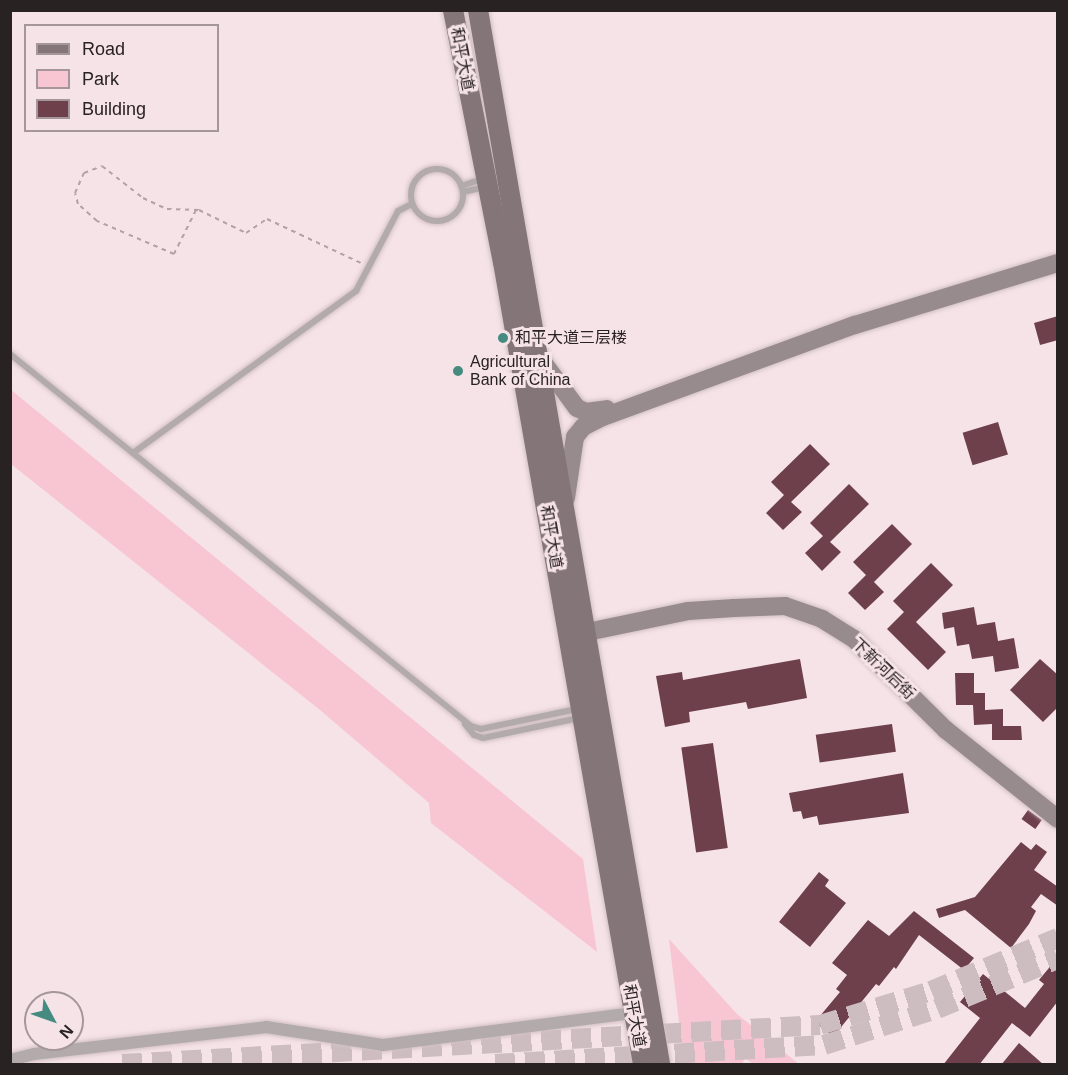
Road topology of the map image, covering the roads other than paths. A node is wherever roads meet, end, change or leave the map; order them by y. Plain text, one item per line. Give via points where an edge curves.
1 (453, 10) edge
2 (478, 10) edge
3 (487, 182) junction
4 (462, 189) junction
5 (412, 204) junction
6 (1058, 256) edge
7 (1058, 263) edge
8 (536, 352) junction
9 (10, 354) edge
10 (133, 453) junction
11 (565, 524) junction
12 (576, 635) junction
13 (582, 713) junction
14 (1058, 819) edge
15 (634, 1013) junction
16 (10, 1060) edge
17 (643, 1065) edge
18 (660, 1065) edge

1 - 3 main road, 和平大道
2 - 8 main road, 和平大道
3 - 4 lane
3 - 12 main road, 和平大道
4 - 5 lane via 457,212 439,221 420,215
4 - 5 lane via 448,171 427,170 413,184
5 - 10 lane via 398,211 356,291
6 - 8 street via 964,284 600,411 577,408
7 - 11 street via 866,322 603,417 575,437
8 - 11 main road, 和平大道
9 - 10 lane
10 - 13 lane via 460,719 480,729
11 - 12 main road, 和平大道
12 - 13 main road, 和平大道
12 - 14 street, 下新河后街 via 688,611 734,608 785,606 822,619 854,639 946,729
12 - 18 main road, 和平大道
13 - 15 main road, 和平大道
15 - 16 street via 383,1045 266,1027
15 - 17 main road, 和平大道

